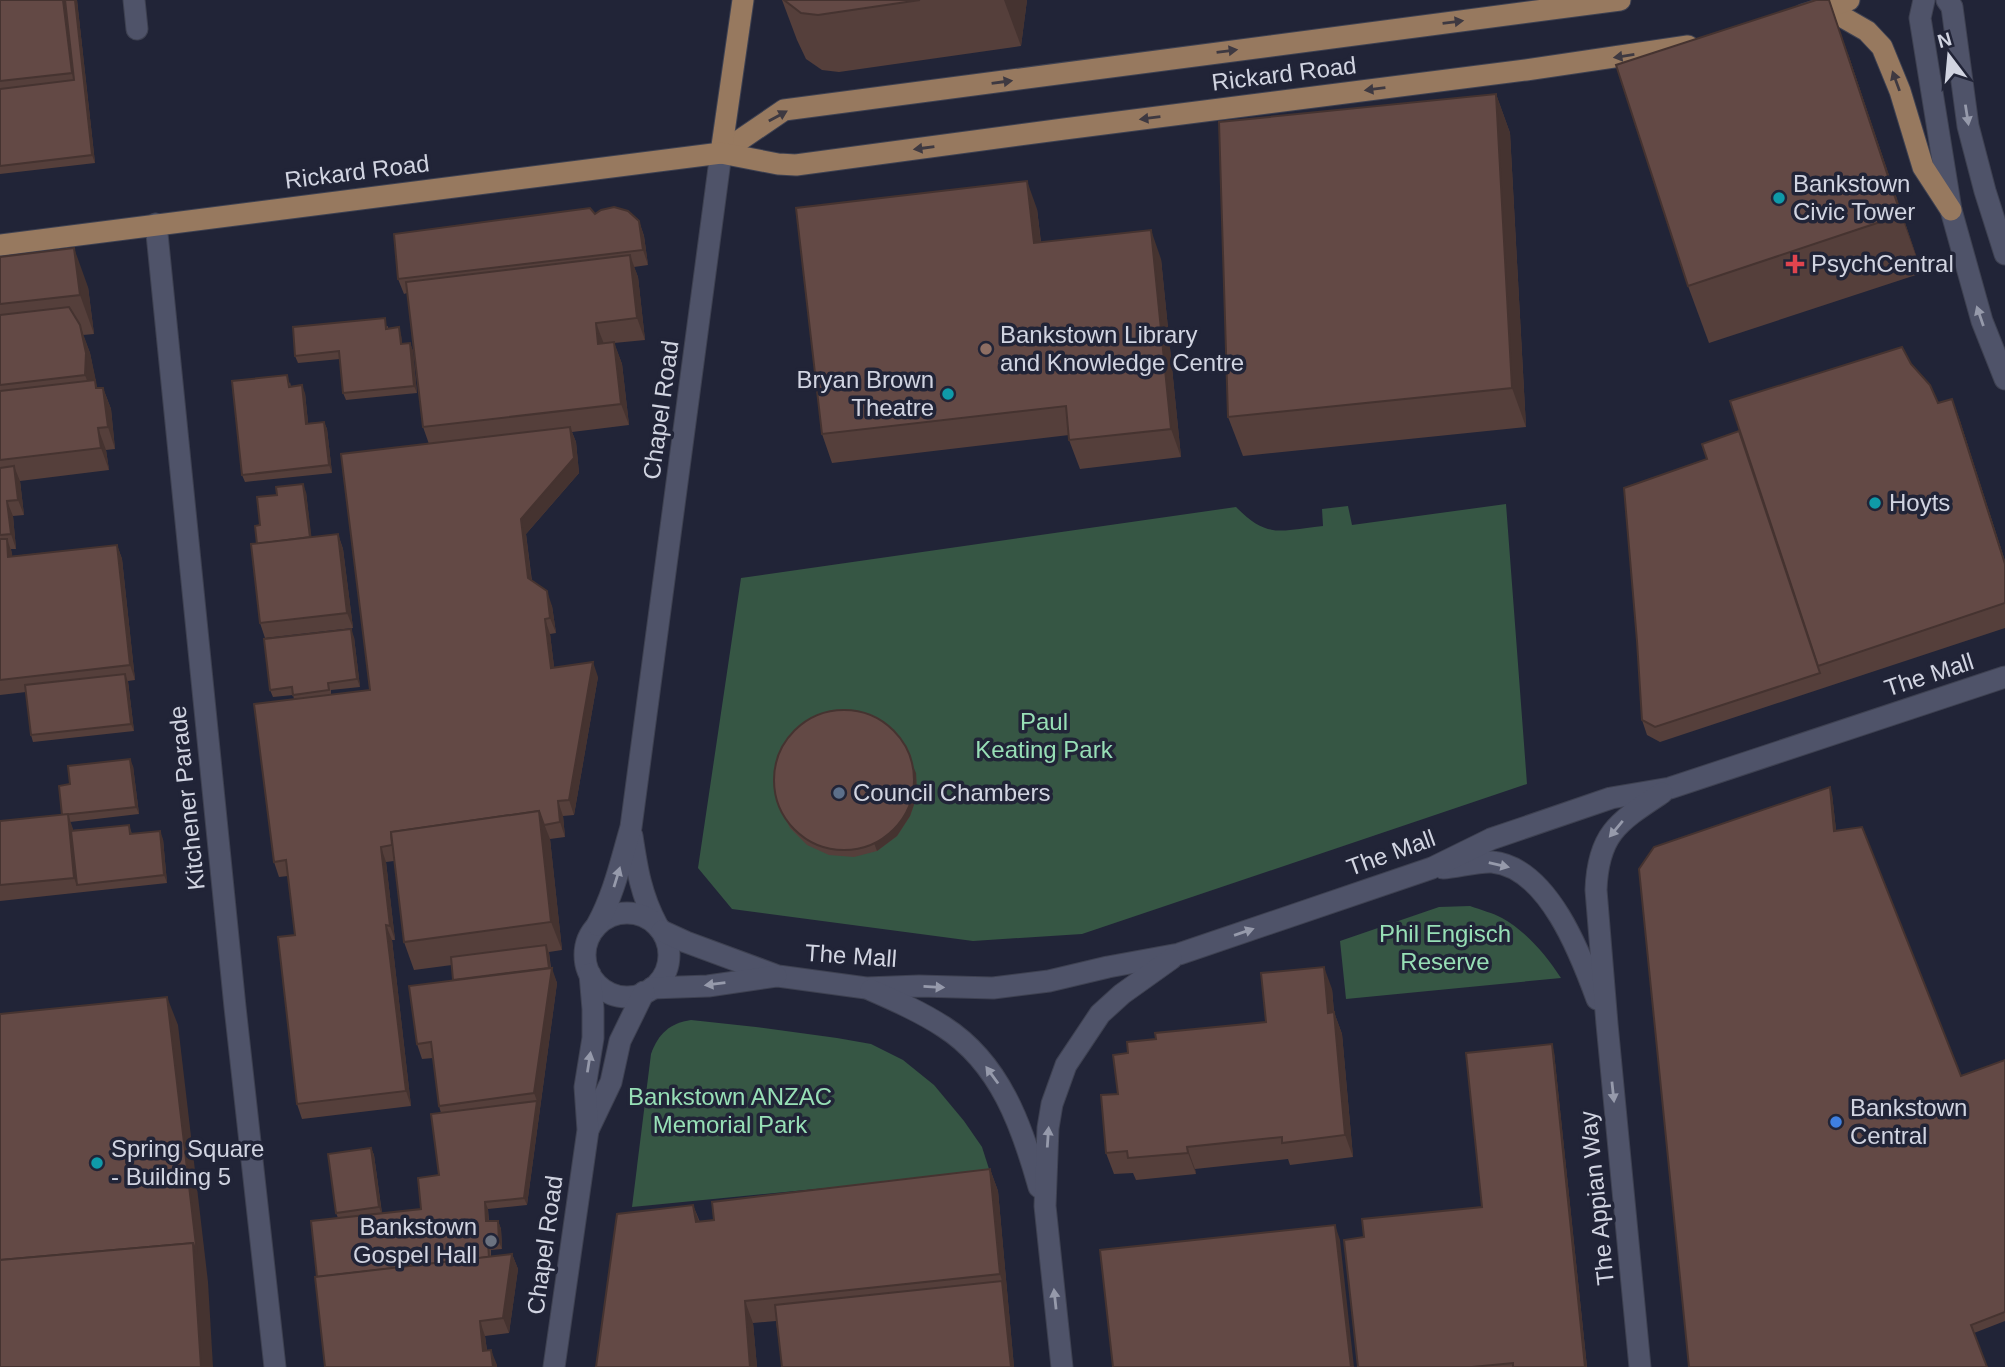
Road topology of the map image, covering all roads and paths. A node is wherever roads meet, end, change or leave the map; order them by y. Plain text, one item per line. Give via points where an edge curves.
1 (134, 0) edge
2 (743, 0) edge
3 (1620, 0) edge
4 (1849, 0) edge
5 (1924, 0) edge
6 (1947, 0) edge
7 (1825, 7) junction
8 (1788, 20) edge
9 (137, 29) dead end
10 (1703, 43) edge
11 (721, 153) junction
12 (1951, 211) junction
13 (156, 224) junction
14 (0, 245) edge
15 (2005, 254) edge
16 (2005, 379) edge
17 (2005, 677) edge
18 (1670, 788) junction
19 (631, 827) junction
20 (1432, 869) junction
21 (597, 925) junction
22 (660, 928) junction
23 (1179, 954) junction
24 (590, 974) junction
25 (778, 976) junction
26 (866, 988) junction
27 (648, 990) junction
28 (1606, 1024) junction
29 (588, 1130) junction
30 (1045, 1206) junction
31 (275, 1367) edge
32 (554, 1367) edge
33 (1062, 1367) edge
34 (1640, 1367) edge

1 - 9 street
2 - 11 main road, Chapel Road
11 -> 3 main road, Rickard Road via 783,110
4 - 7 main road
5 - 12 street via 1920,18
6 -> 15 street via 1952,7 1968,126
7 - 8 main road
12 -> 7 main road via 1923,167 1882,47 1867,31
10 -> 11 main road, Rickard Road via 796,165
11 - 13 main road, Rickard Road
11 - 19 street, Chapel Road
16 -> 12 street via 1982,321
13 - 14 main road, Rickard Road
13 - 31 street, Kitchener Parade via 234,1007
17 - 18 street, The Mall
18 - 20 street, The Mall via 1598,802 1491,839
18 -> 28 street, The Appian Way via 1618,825 1602,849 1597,867
21 -> 19 street, Chapel Road via 607,908
19 - 22 street, Chapel Road via 639,880
23 -> 20 street, The Mall
20 -> 28 street, The Appian Way via 1490,862 1525,875 1570,935
21 - 22 street via 627,913 643,916
21 - 24 street via 586,949
22 - 25 street, The Mall
22 - 27 street via 668,946 668,962
26 -> 23 street, The Mall via 1019,985
30 -> 23 street via 1048,1128 1066,1065 1100,1014
24 - 27 street via 609,992 627,996
29 -> 24 street, Chapel Road via 585,1087 593,1038
25 - 26 street, The Mall
25 -> 27 street, The Mall
30 -> 26 street via 1016,1116 978,1055 946,1028
27 - 29 street, Chapel Road via 620,1041 611,1082
28 -> 34 street, The Appian Way
29 - 32 street, Chapel Road
33 -> 30 street

